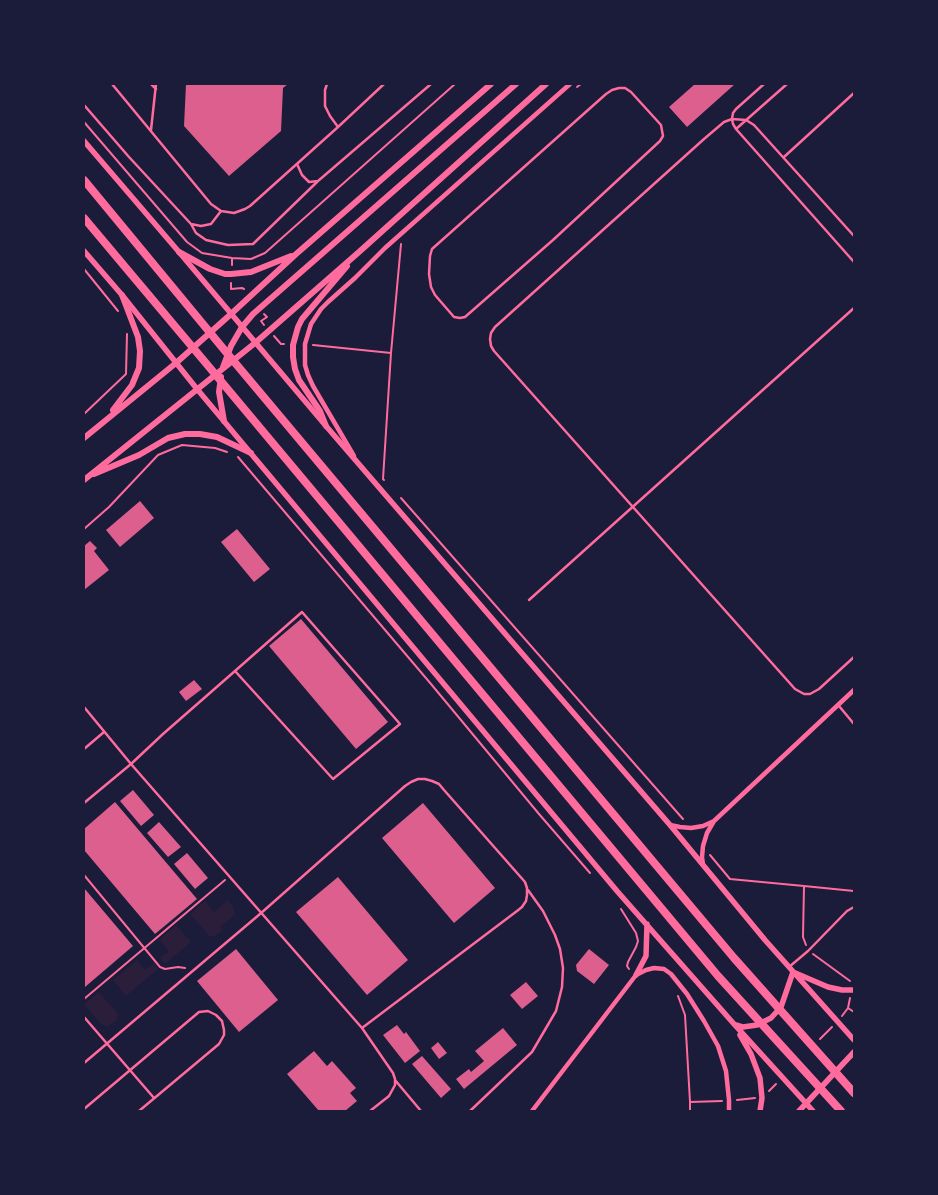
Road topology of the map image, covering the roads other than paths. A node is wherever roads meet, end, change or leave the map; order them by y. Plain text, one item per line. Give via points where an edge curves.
1 (112, 84) edge
2 (151, 84) edge
3 (156, 84) edge
4 (327, 84) edge
5 (384, 84) edge
6 (431, 84) edge
7 (491, 84) edge
8 (516, 84) edge
9 (546, 84) edge
10 (570, 84) edge
11 (764, 84) edge
12 (787, 84) edge
13 (156, 89) junction
14 (854, 93) edge
15 (84, 105) edge
16 (732, 119) junction
17 (746, 120) junction
18 (338, 127) junction
19 (736, 129) junction
20 (151, 130) junction
21 (84, 141) edge
22 (784, 157) junction
23 (297, 164) junction
24 (84, 180) edge
25 (318, 181) junction
26 (504, 187) joint
27 (221, 211) junction
28 (84, 218) edge
29 (191, 224) junction
30 (854, 236) edge
31 (84, 251) edge
32 (179, 252) junction
33 (359, 252) junction
34 (295, 255) junction
35 (854, 262) edge
36 (122, 294) junction
37 (854, 308) edge
38 (231, 314) junction
39 (242, 327) junction
40 (255, 343) junction
41 (176, 363) junction
42 (222, 369) junction
43 (197, 389) junction
44 (108, 418) junction
45 (224, 421) junction
46 (326, 426) junction
47 (84, 438) edge
48 (251, 453) junction
49 (358, 464) junction
50 (86, 478) edge
51 (633, 507) junction
52 (529, 600) dead end
53 (854, 657) edge
54 (235, 671) junction
55 (854, 690) edge
56 (838, 705) junction
57 (84, 707) edge
58 (854, 724) edge
59 (104, 732) junction
60 (84, 749) edge
61 (130, 764) junction
62 (84, 804) edge
63 (714, 821) junction
64 (670, 825) junction
65 (703, 865) junction
66 (527, 888) junction
67 (854, 907) edge
68 (260, 914) junction
69 (647, 924) junction
70 (791, 970) junction
71 (636, 975) junction
72 (853, 990) edge
73 (84, 1018) edge
74 (734, 1024) junction
75 (362, 1028) junction
76 (854, 1040) edge
77 (106, 1044) junction
78 (854, 1052) edge
79 (84, 1063) edge
80 (130, 1070) junction
81 (395, 1079) junction
82 (854, 1093) edge
83 (154, 1098) junction
84 (806, 1103) junction
85 (84, 1109) edge
86 (139, 1111) edge
87 (370, 1111) edge
88 (421, 1111) edge
89 (470, 1111) edge
90 (532, 1111) edge
91 (729, 1111) edge
92 (760, 1111) edge
93 (798, 1111) edge
94 (812, 1111) edge
95 (841, 1111) edge

1 - 20 lane
2 - 13 lane
3 - 13 lane
4 - 18 lane via 325,106
5 - 18 lane
6 - 25 lane
7 - 34 main road
8 - 39 main road
9 - 33 main road
10 - 49 street via 328,302 312,324 304,344 308,375
11 - 16 lane via 736,109
12 - 17 lane
13 - 20 lane
14 - 22 lane
15 - 29 lane
16 - 17 lane
16 - 19 lane
16 - 51 lane via 704,139 491,333 494,352
17 - 19 lane
17 - 22 lane via 754,124
18 - 23 lane
19 - 35 lane
20 - 27 lane
21 - 32 street
22 - 30 lane
23 - 25 lane via 309,182
23 - 27 lane via 245,209 234,213
24 - 82 highway via 734,958
25 - 29 lane via 253,244 228,245 206,240 196,233
26 - 26 lane via 432,249 431,287 454,316 465,317 656,146 663,136 662,125 631,92 625,88 612,90
27 - 29 lane via 211,224
28 - 95 highway via 718,976
31 - 36 street
32 - 34 main road via 225,274 250,272
32 - 38 street
33 - 40 main road
33 - 46 main road via 302,320 293,345 299,380
34 - 38 main road
36 - 41 street
36 - 44 main road via 138,337 139,368 132,385
37 - 51 lane
38 - 39 street
38 - 41 main road
39 - 40 street
39 - 42 main road
40 - 42 main road
40 - 46 street
41 - 43 street
41 - 44 main road
42 - 43 main road
42 - 45 main road via 219,392
43 - 45 street
43 - 50 main road
44 - 47 main road
45 - 48 street
46 - 49 street
48 - 50 main road via 217,437 185,434 168,438 139,455
48 - 69 street
49 - 64 street
51 - 52 lane
51 - 53 lane via 800,693 810,694 818,689
54 - 54 lane via 302,612 400,724 333,779
54 - 61 lane
55 - 56 street
56 - 58 lane
56 - 63 street
57 - 59 lane
59 - 60 lane
59 - 61 lane
61 - 62 lane
61 - 68 lane
63 - 64 street via 691,828
63 - 65 street via 703,846
64 - 65 street
65 - 70 street
66 - 68 lane via 439,784 418,779 405,786
66 - 75 lane via 522,907
66 - 89 lane via 543,911 560,949 562,987 556,1011 532,1052
67 - 70 lane
68 - 75 lane
68 - 77 lane
69 - 71 street via 646,956
69 - 74 street
70 - 72 street via 828,987
70 - 74 street via 781,1007 770,1018 758,1025 742,1027
70 - 76 street
71 - 90 street
71 - 91 street via 654,968 664,969 687,994 718,1046 726,1071
73 - 77 lane
74 - 84 street
74 - 92 street via 760,1078
75 - 81 lane
77 - 79 lane
77 - 80 lane
78 - 84 street
80 - 83 lane
80 - 83 lane via 199,1012 212,1012 220,1018 224,1035 219,1044
80 - 85 lane
81 - 87 lane via 389,1096
81 - 88 lane
83 - 86 lane
84 - 93 street
84 - 94 street

